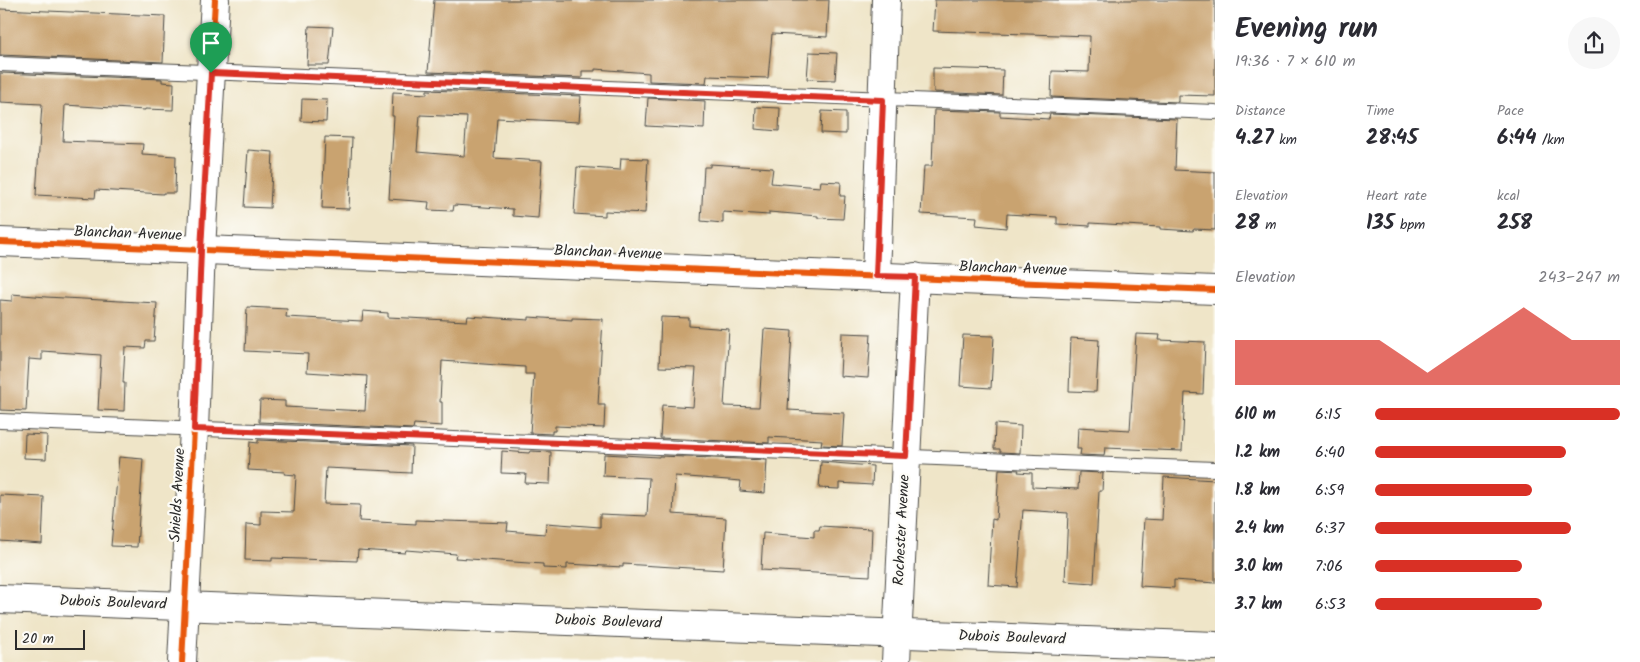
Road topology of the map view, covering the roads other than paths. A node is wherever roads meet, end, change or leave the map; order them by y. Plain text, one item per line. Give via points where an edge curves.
1 (215, 0) edge
2 (886, 0) edge
3 (0, 64) edge
4 (211, 73) junction
5 (883, 100) junction
6 (1215, 112) edge
7 (0, 242) edge
8 (201, 250) junction
9 (876, 276) junction
10 (915, 277) junction
11 (1215, 290) edge
12 (0, 421) edge
13 (194, 429) junction
14 (906, 456) junction
15 (1215, 469) edge
16 (0, 599) edge
17 (185, 606) junction
18 (898, 634) junction
19 (1215, 646) edge
20 (182, 662) edge
21 (896, 662) edge

1 - 4 street, Shields Avenue
2 - 5 street
3 - 4 lane
4 - 5 lane
4 - 8 street, Shields Avenue
5 - 6 lane
5 - 9 street
7 - 8 street, Blanchan Avenue
8 - 9 street, Blanchan Avenue
8 - 13 street, Shields Avenue
9 - 10 street, Blanchan Avenue
10 - 11 street, Blanchan Avenue
10 - 14 street, Rochester Avenue
12 - 13 lane
13 - 14 lane
13 - 17 street, Shields Avenue
14 - 15 lane
14 - 18 street, Rochester Avenue
16 - 17 street, Dubois Boulevard
17 - 18 street, Dubois Boulevard
17 - 20 street, Shields Avenue
18 - 19 street, Dubois Boulevard
18 - 21 street, Rochester Avenue

